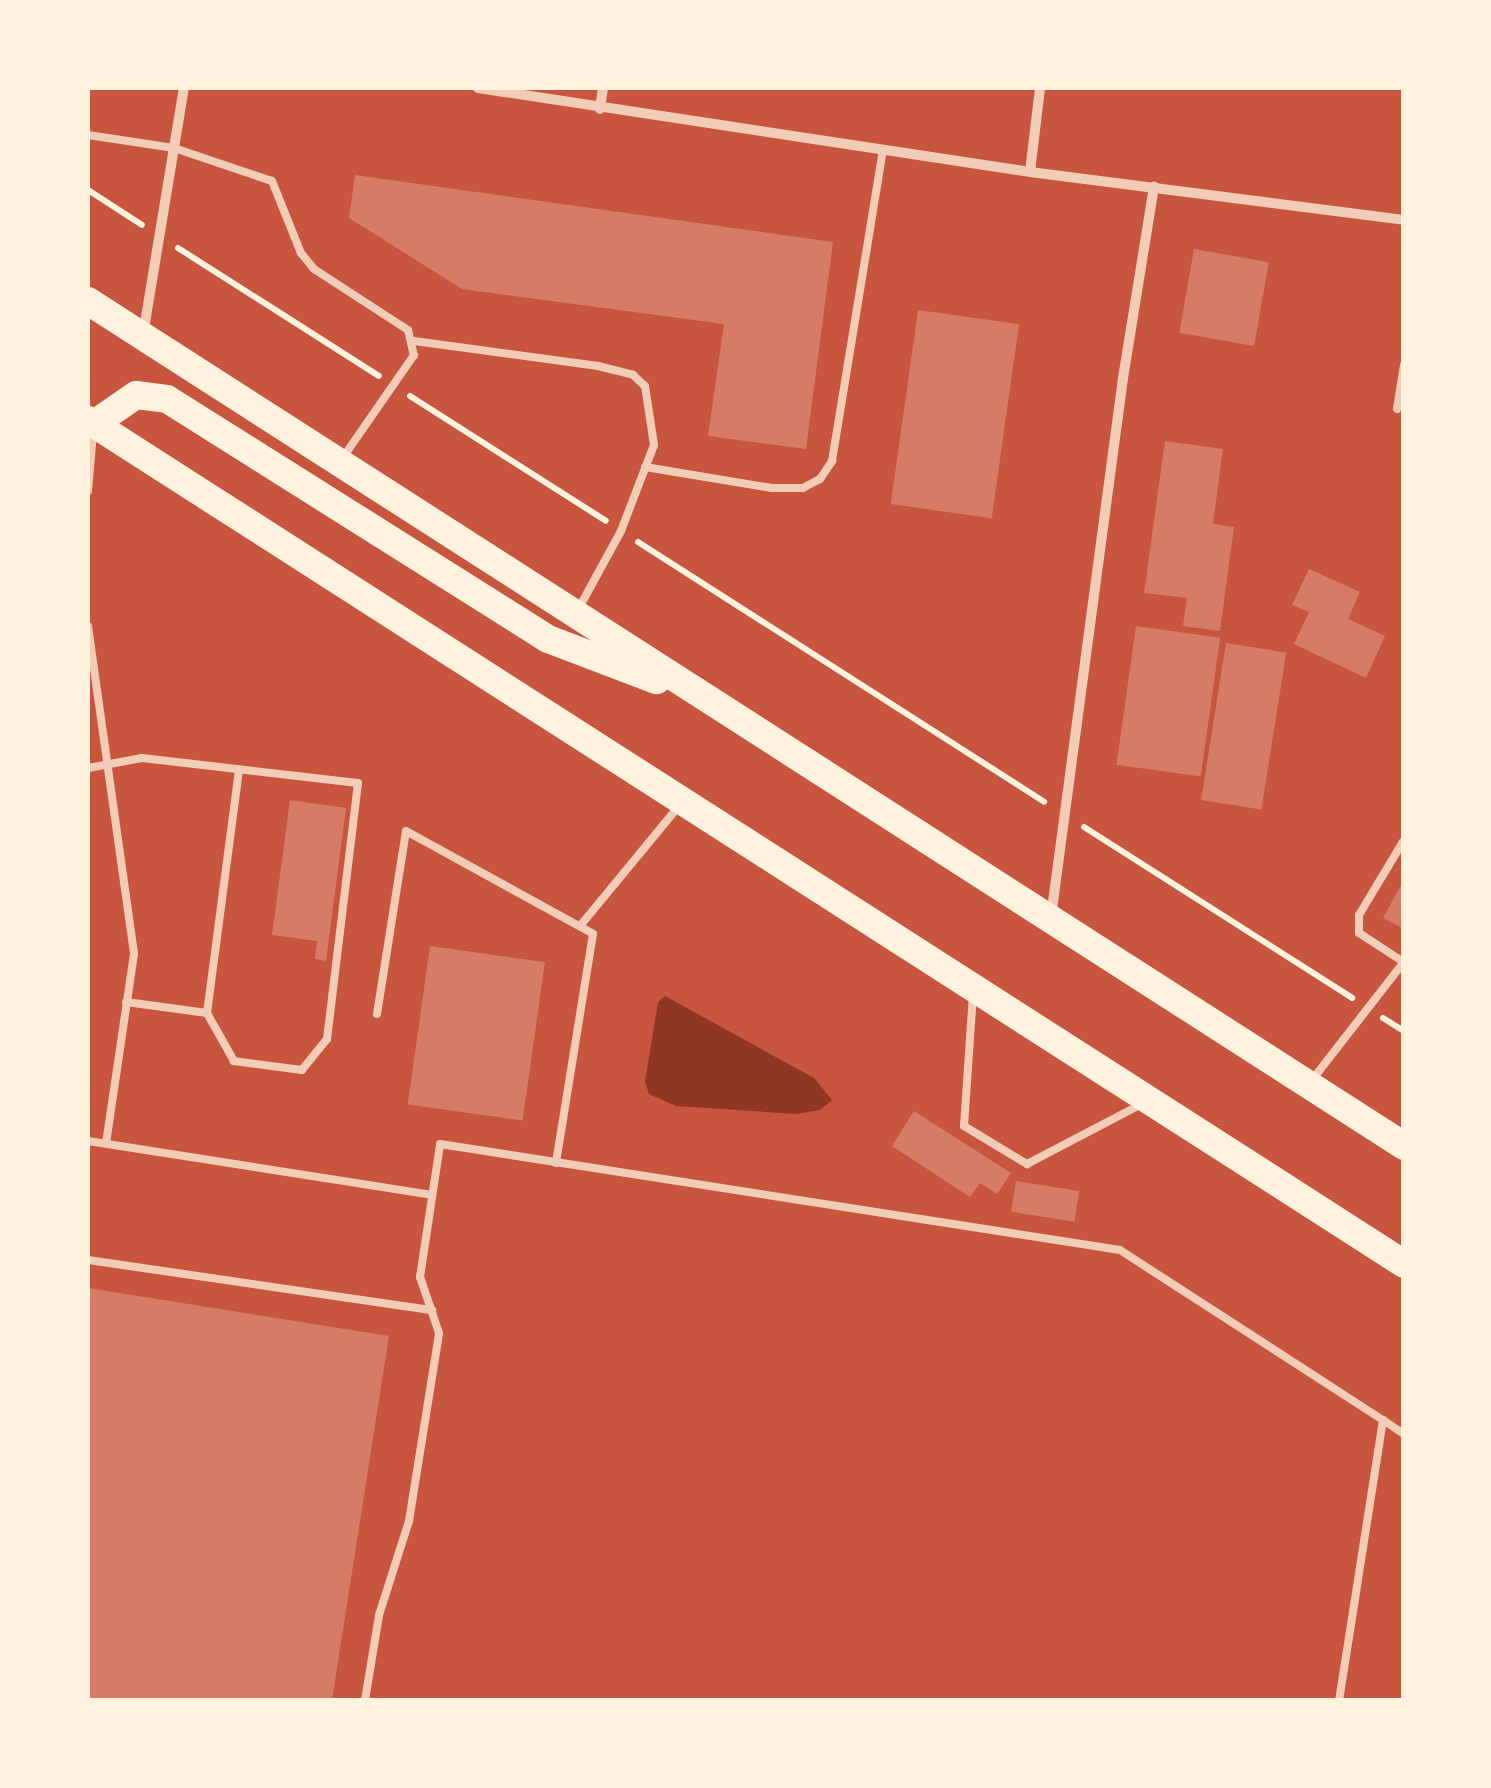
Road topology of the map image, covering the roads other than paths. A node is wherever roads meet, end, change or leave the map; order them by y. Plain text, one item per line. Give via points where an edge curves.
1 (184, 88) edge
2 (478, 88) edge
3 (603, 88) edge
4 (1040, 88) edge
5 (600, 109) junction
6 (88, 135) edge
7 (174, 148) junction
8 (882, 150) junction
9 (1030, 172) junction
10 (1154, 186) junction
11 (1404, 220) edge
12 (88, 301) edge
13 (143, 336) junction
14 (414, 341) junction
15 (1404, 365) edge
16 (1396, 409) dead end
17 (91, 422) edge
18 (340, 462) junction
19 (646, 467) junction
20 (88, 491) edge
21 (576, 614) junction
22 (88, 626) edge
23 (714, 702) junction
24 (107, 764) junction
25 (88, 768) edge
26 (239, 769) junction
27 (681, 803) junction
28 (1404, 840) edge
29 (1051, 919) junction
30 (580, 926) junction
31 (1403, 961) edge
32 (974, 990) junction
33 (126, 1002) junction
34 (207, 1013) junction
35 (376, 1014) dead end
36 (1309, 1085) junction
37 (1148, 1101) junction
38 (88, 1140) edge
39 (106, 1144) junction
40 (1404, 1146) edge
41 (556, 1163) junction
42 (432, 1194) junction
43 (88, 1260) edge
44 (1404, 1264) edge
45 (432, 1310) junction
46 (1383, 1420) junction
47 (1404, 1434) edge
48 (364, 1700) edge
49 (1339, 1700) edge

1 - 7 street
2 - 5 street
3 - 5 street
4 - 9 street
5 - 8 street
6 - 7 lane
7 - 13 street
7 - 14 lane via 272,181 314,269 408,330
8 - 9 street
8 - 19 lane via 832,461 820,480 803,488 772,488
9 - 10 street
10 - 11 street
10 - 29 street
12 - 13 highway
13 - 18 highway
14 - 18 lane via 414,355
14 - 19 lane via 632,374 645,386 652,409 654,445
15 - 16 lane
17 - 20 lane
17 - 23 highway via 136,396 167,399 548,639
17 - 27 highway
18 - 21 highway
19 - 21 lane
21 - 23 highway
22 - 24 lane
23 - 29 highway
24 - 25 lane
24 - 26 lane via 142,758
24 - 33 lane via 134,954
26 - 34 lane
26 - 34 lane via 358,783 327,1039 302,1070 234,1061
27 - 30 lane
27 - 32 highway
28 - 31 lane via 1358,915 1359,933
29 - 36 highway
30 - 35 lane via 406,831
30 - 41 lane via 593,934
31 - 36 lane
32 - 37 highway
32 - 37 lane via 964,1126 1027,1164
33 - 34 lane
33 - 39 lane
36 - 40 highway
37 - 44 highway
38 - 39 lane
39 - 42 lane
41 - 42 lane via 440,1144
41 - 46 lane via 1120,1250
42 - 45 lane via 420,1277
43 - 45 lane
45 - 48 lane via 439,1333 409,1521 378,1615
46 - 47 lane
46 - 49 lane

